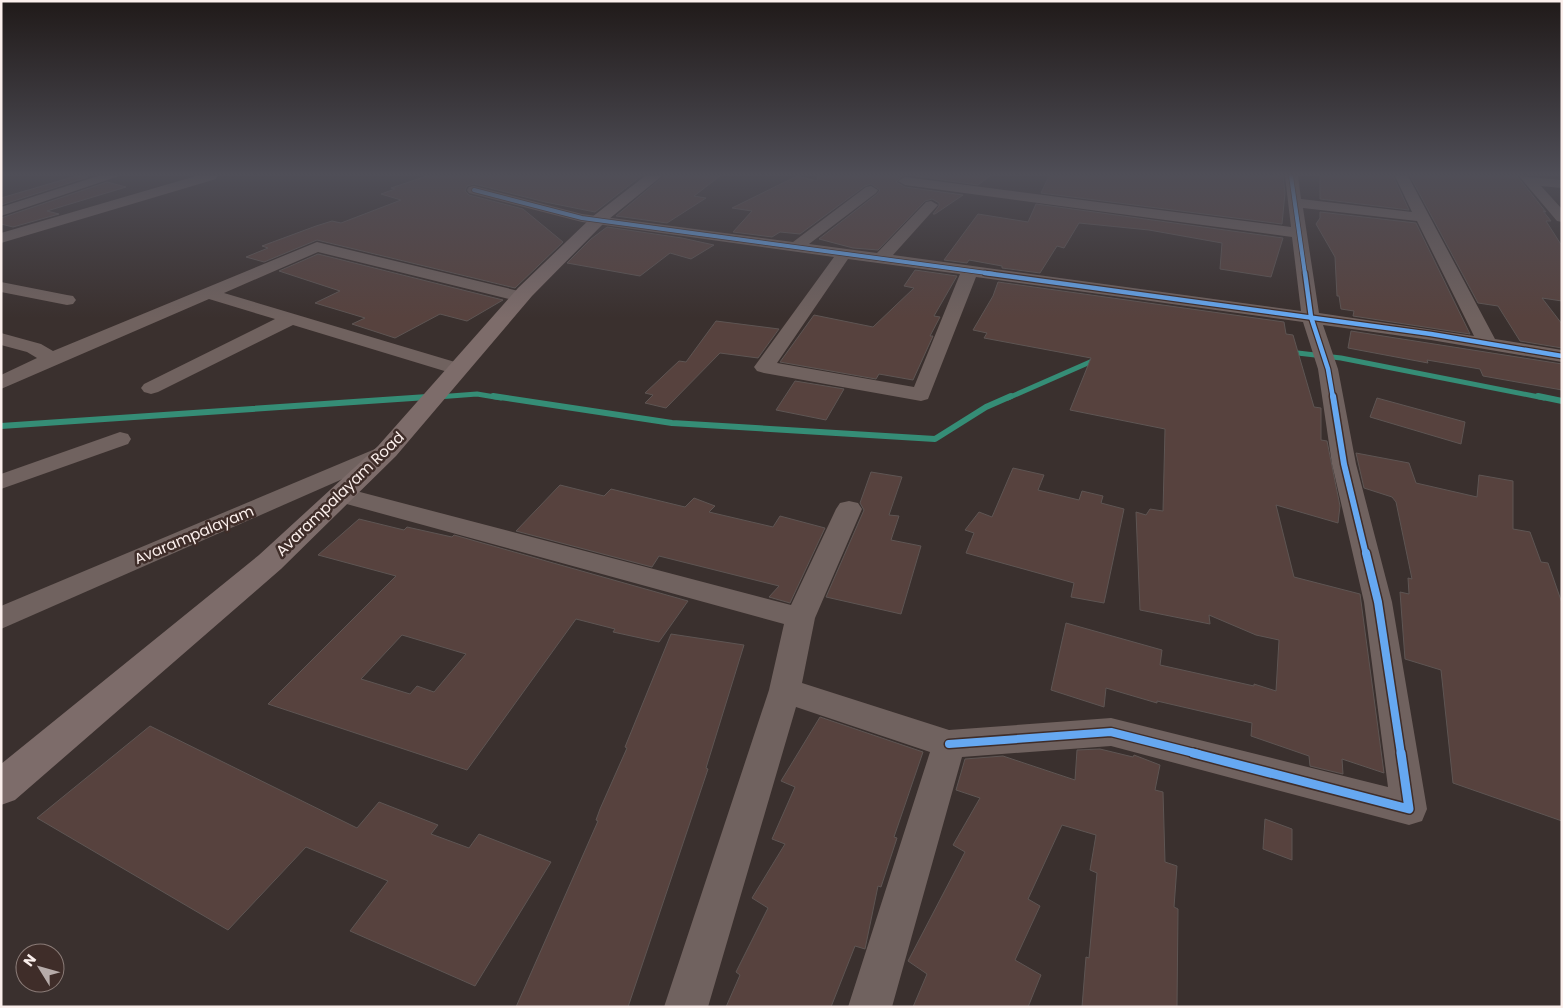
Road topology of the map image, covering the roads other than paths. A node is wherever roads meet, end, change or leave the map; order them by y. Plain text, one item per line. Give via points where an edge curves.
1 (46, 223) edge
2 (595, 223) edge
3 (620, 223) edge
4 (828, 223) edge
5 (915, 223) edge
6 (1224, 223) edge
7 (1298, 223) edge
8 (1425, 223) edge
9 (1299, 233) junction
10 (6, 234) edge
11 (338, 238) dead end
12 (317, 247) junction
13 (796, 247) junction
14 (844, 254) junction
15 (881, 260) junction
16 (970, 271) junction
17 (1, 287) edge
18 (207, 293) junction
19 (521, 297) junction
20 (67, 300) dead end
21 (1311, 317) junction
22 (292, 318) junction
23 (1, 339) edge
24 (1488, 344) junction
25 (1562, 356) edge
26 (52, 359) junction
27 (458, 369) junction
28 (1, 383) edge
29 (151, 388) dead end
30 (120, 440) dead end
31 (387, 452) junction
32 (1, 482) edge
33 (341, 495) junction
34 (849, 509) dead end
35 (1, 618) edge
36 (800, 618) junction
37 (785, 690) junction
38 (949, 744) junction
39 (1, 788) edge
40 (686, 1007) edge
41 (870, 1007) edge

1 - 10 street
2 - 19 street, Avarampalayam Road
3 - 13 street
4 - 13 street
5 - 15 street
6 - 9 street
7 - 9 street
8 - 24 street
9 - 21 street
11 - 12 street
12 - 18 street
12 - 19 street
13 - 14 street
14 - 15 street
14 - 16 street via 764,367 921,395
15 - 16 street
16 - 21 street
17 - 20 street
18 - 22 street
18 - 26 street
19 - 27 street, Avarampalayam Road
21 - 24 street
21 - 38 street via 1325,360 1344,464 1378,602 1409,809 1111,732
22 - 27 street
22 - 29 street
23 - 26 street via 34,348
24 - 25 street
26 - 28 street
27 - 31 street, Avarampalayam Road
30 - 32 street
31 - 33 street, Avarampalayam Road
31 - 35 street, Avarampalayam
33 - 36 street
33 - 39 street, Avarampalayam Road via 270,562
34 - 36 street
36 - 37 street
37 - 38 street
37 - 40 street
38 - 41 street

